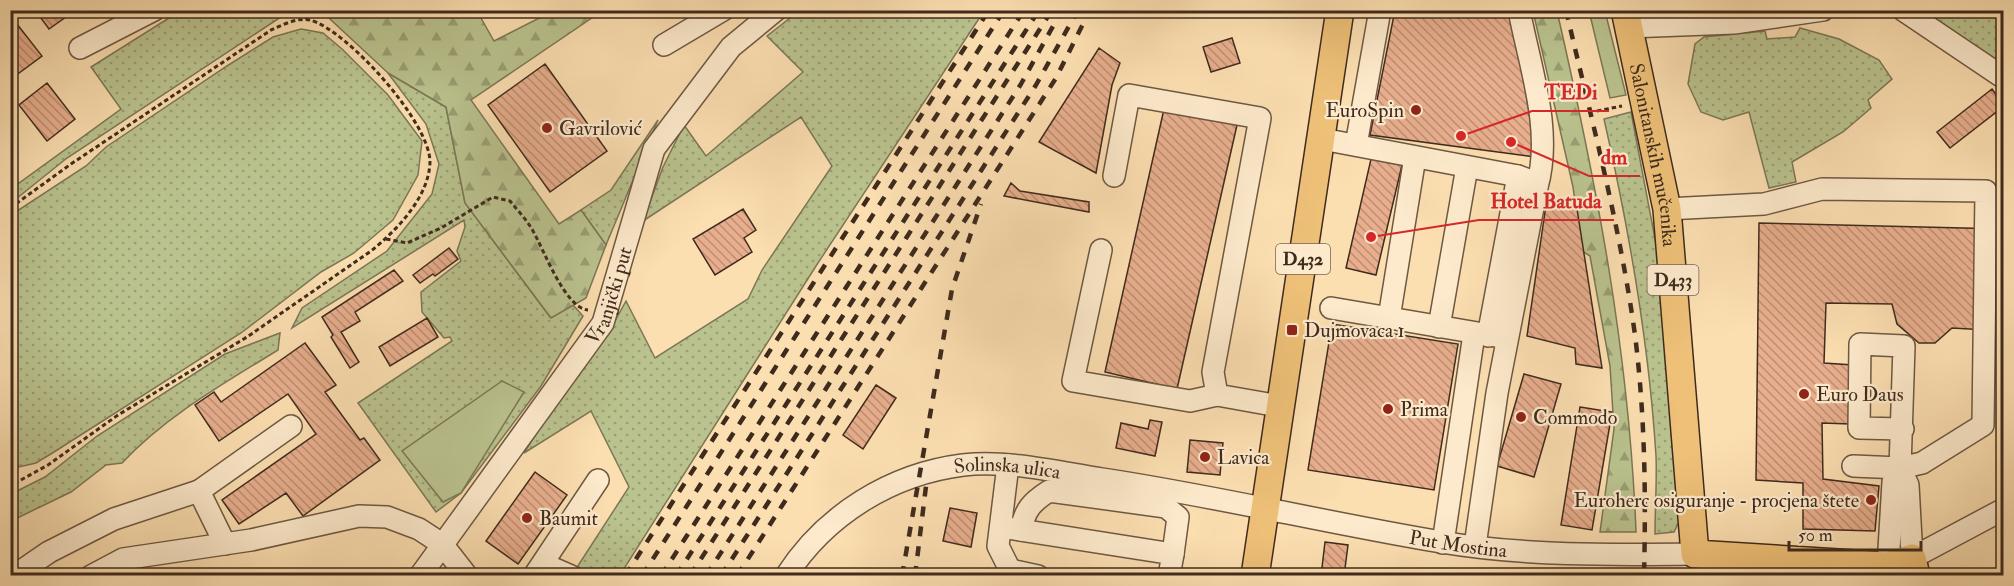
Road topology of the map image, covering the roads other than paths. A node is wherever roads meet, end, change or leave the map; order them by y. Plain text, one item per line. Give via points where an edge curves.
1 (154, 10) edge
2 (723, 10) edge
3 (776, 10) edge
4 (1340, 10) edge
5 (1380, 10) edge
6 (1519, 10) edge
7 (1823, 10) edge
8 (1903, 10) edge
9 (1627, 19) edge
10 (664, 45) dead end
11 (80, 48) dead end
12 (2004, 78) edge
13 (1322, 139) junction
14 (1356, 146) junction
15 (1415, 157) junction
16 (1467, 166) junction
17 (1113, 176) dead end
18 (1518, 176) junction
19 (1537, 187) junction
20 (1995, 191) edge
21 (1668, 208) junction
22 (1101, 250) dead end
23 (1330, 308) dead end
24 (1389, 318) junction
25 (1439, 327) junction
26 (1490, 336) junction
27 (1217, 395) junction
28 (1279, 406) junction
29 (291, 426) dead end
30 (1903, 429) dead end
31 (1008, 465) junction
32 (1853, 466) dead end
33 (1900, 468) junction
34 (598, 480) dead end
35 (199, 491) junction
36 (1263, 507) junction
37 (2004, 509) edge
38 (1011, 528) junction
39 (1443, 543) junction
40 (225, 544) junction
41 (442, 544) junction
42 (1475, 546) junction
43 (1173, 554) junction
44 (1695, 554) junction
45 (1902, 569) edge
46 (14, 576) edge
47 (91, 576) edge
48 (420, 576) edge
49 (467, 576) edge
50 (534, 576) edge
51 (542, 576) edge
52 (571, 576) edge
53 (786, 576) edge
54 (1038, 576) edge
55 (1169, 576) edge
56 (1255, 576) edge

1 - 11 street
2 - 10 street
3 - 41 street, Vranjički put via 730,46 654,149 603,323
4 - 13 main road, D432
5 - 14 street
6 - 19 street via 1545,139
7 - 9 street via 1734,23
8 - 12 street
9 - 21 main road, Salonitanskih mučenika / D433
13 - 14 street
13 - 28 main road, D432
14 - 15 street
15 - 16 street
15 - 24 street
16 - 18 street
16 - 25 street
17 - 27 street via 1129,94 1260,118 1213,372
18 - 19 street
18 - 26 street
19 - 26 street
20 - 21 street via 1822,189 1764,204
20 - 33 street via 1983,425 1922,463
21 - 44 main road, Salonitanskih mučenika / D433
22 - 27 street via 1073,381 1190,401
23 - 24 street
24 - 25 street
25 - 26 street
26 - 39 street
26 - 42 street
27 - 28 street
28 - 36 main road, D432
29 - 35 street
30 - 33 street
31 - 36 street, Solinska ulica via 1199,493
31 - 38 street
31 - 53 street, Solinska ulica via 963,465 880,490 842,513 801,552
32 - 33 street
33 - 45 street via 1893,482
34 - 50 street
35 - 40 street
35 - 46 street via 114,519 49,552
36 - 39 street, Put Mostina
36 - 56 main road, D432
37 - 45 street
38 - 43 street
38 - 43 street via 1032,502 1049,491 1166,507 1178,517
38 - 54 street via 998,546 1010,570
39 - 42 street, Put Mostina
40 - 41 street via 359,516 387,517 419,529
40 - 47 street via 123,559
41 - 48 street, Vranjički put
41 - 49 street
42 - 44 street, Put Mostina via 1617,555
43 - 55 street
44 - 45 main road, Put Mostina
51 - 52 street via 555,569

